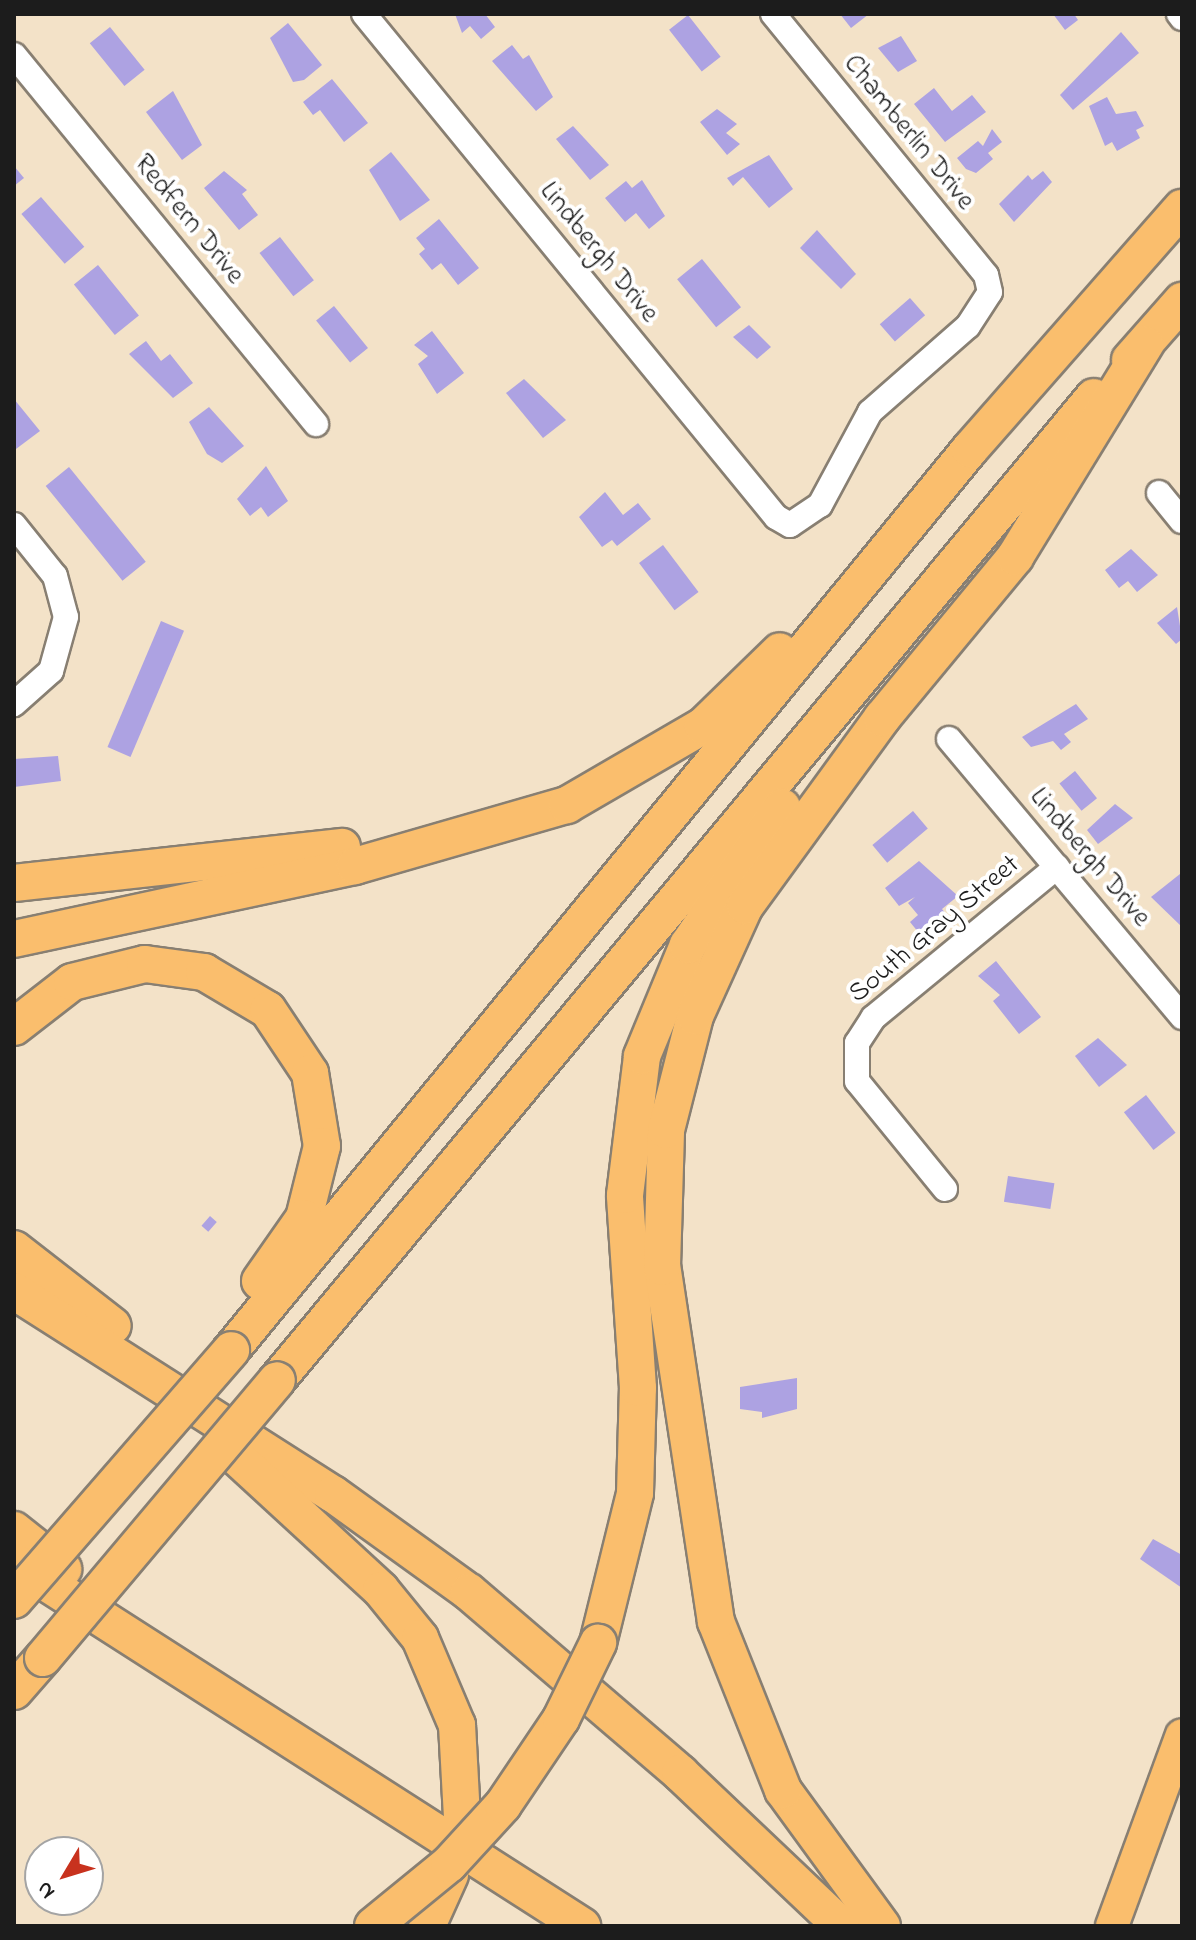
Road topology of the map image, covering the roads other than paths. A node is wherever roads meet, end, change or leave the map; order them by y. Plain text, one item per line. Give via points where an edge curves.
1 (364, 14) edge
2 (773, 14) edge
3 (14, 55) edge
4 (1182, 208) edge
5 (990, 292) joint
6 (1182, 301) edge
7 (1145, 345) junction
8 (316, 424) dead end
9 (970, 449) junction
10 (1070, 468) junction
11 (1159, 493) dead end
12 (1182, 521) edge
13 (14, 525) edge
14 (14, 704) edge
15 (949, 739) dead end
16 (507, 826) junction
17 (1057, 867) junction
18 (14, 883) edge
19 (14, 939) edge
20 (1182, 1017) edge
21 (14, 1027) edge
22 (945, 1189) dead end
23 (14, 1249) edge
24 (14, 1294) edge
25 (223, 1345) junction
26 (333, 1494) junction
27 (14, 1530) edge
28 (14, 1562) edge
29 (14, 1600) edge
30 (14, 1691) edge
31 (1182, 1735) edge
32 (365, 1785) junction
33 (1173, 1788) edge
34 (373, 1926) edge
35 (427, 1926) edge
36 (582, 1926) edge
37 (841, 1926) edge
38 (882, 1926) edge
39 (1112, 1926) edge

1 - 5 street, Lindbergh Drive via 776,517 790,525 820,505 870,412 968,326
2 - 5 street, Chamberlin Drive via 986,275
3 - 8 street, Redfern Drive
4 - 9 highway
6 - 7 highway
7 - 10 highway
7 - 30 highway, bridge via 1075,416
9 - 16 highway via 908,503 726,707 624,778
9 - 25 highway
10 - 34 highway, bridge via 741,860 655,1017 633,1107 625,1195 638,1388 635,1493 598,1643 561,1719 503,1805 449,1864
10 - 38 highway via 1015,557 882,718 745,906 695,1016 666,1130 662,1267 716,1622 783,1790
11 - 12 street
13 - 14 street via 55,576 66,617 51,671
15 - 17 street, Lindbergh Drive
16 - 18 highway
16 - 19 highway
17 - 20 street, Lindbergh Drive
17 - 22 street, South Gray Street via 873,1018 857,1043 857,1081
21 - 25 highway via 72,982 160,964 245,992 297,1046 320,1117 314,1192 288,1244
23 - 26 highway
24 - 26 highway
24 - 35 highway, bridge via 256,1472 402,1613 448,1694 462,1758 462,1817 450,1875
25 - 29 highway, bridge via 196,1390
26 - 37 highway via 513,1626
27 - 32 highway
28 - 32 highway
31 - 33 main road
32 - 36 highway
33 - 39 main road

